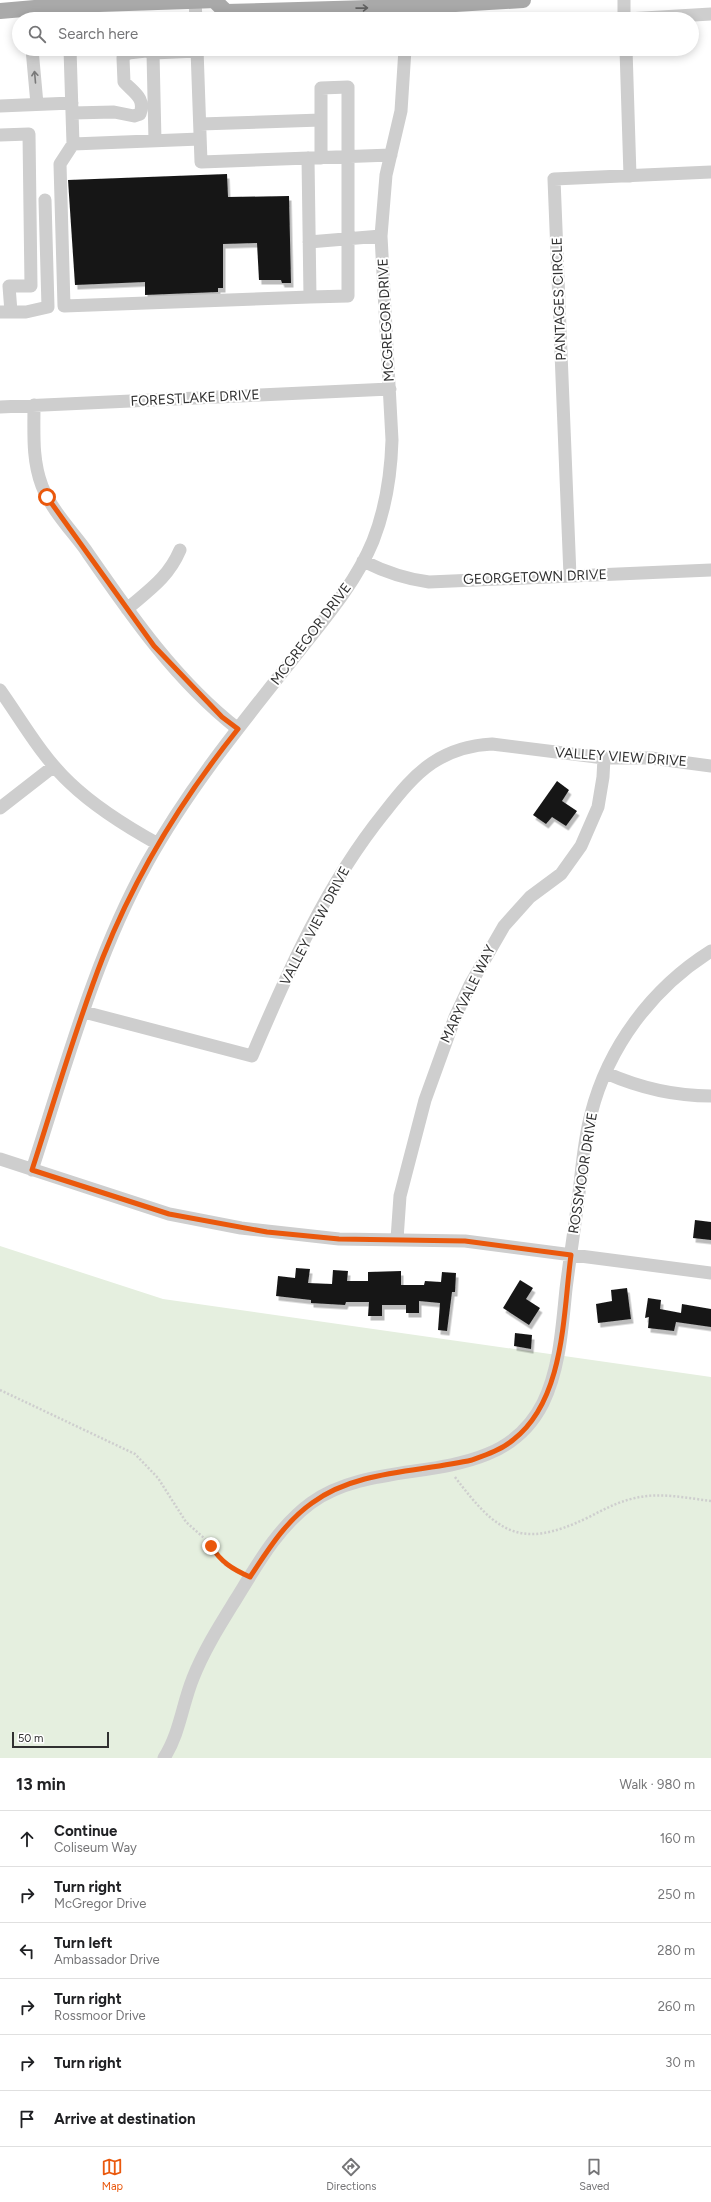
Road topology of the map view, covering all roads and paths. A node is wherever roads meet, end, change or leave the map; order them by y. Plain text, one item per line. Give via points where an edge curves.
1 (524, 0) edge
2 (624, 0) edge
3 (178, 1) edge
4 (195, 1) junction
5 (216, 1) edge
6 (405, 8) edge
7 (0, 10) edge
8 (14, 12) edge
9 (70, 12) edge
10 (196, 12) edge
11 (218, 12) edge
12 (226, 12) edge
13 (336, 12) edge
14 (625, 12) edge
15 (711, 14) edge
16 (699, 15) edge
17 (33, 56) edge
18 (70, 56) edge
19 (125, 56) edge
20 (153, 56) edge
21 (197, 56) edge
22 (404, 56) edge
23 (626, 56) edge
24 (37, 104) junction
25 (0, 106) edge
26 (72, 108) junction
27 (321, 120) junction
28 (200, 124) junction
29 (0, 135) edge
30 (200, 139) junction
31 (155, 141) junction
32 (73, 144) junction
33 (391, 155) junction
34 (347, 157) junction
35 (308, 158) junction
36 (321, 158) junction
37 (711, 172) edge
38 (630, 176) junction
39 (45, 200) dead end
40 (381, 236) junction
41 (347, 240) junction
42 (309, 242) junction
43 (310, 297) junction
44 (6, 312) edge
45 (390, 389) junction
46 (34, 406) junction
47 (0, 407) edge
48 (180, 550) dead end
49 (363, 561) junction
50 (711, 570) edge
51 (570, 576) junction
52 (127, 609) junction
53 (0, 690) edge
54 (238, 729) junction
55 (604, 758) junction
56 (54, 766) junction
57 (711, 766) edge
58 (0, 808) edge
59 (158, 844) junction
60 (711, 951) edge
61 (84, 1012) junction
62 (606, 1073) junction
63 (711, 1096) edge
64 (0, 1159) edge
65 (32, 1170) junction
66 (396, 1239) junction
67 (571, 1255) junction
68 (711, 1273) edge
69 (0, 1390) edge
70 (446, 1466) junction
71 (711, 1501) edge
72 (250, 1577) junction
73 (164, 1758) edge

1 - 6 main road
2 - 14 street
3 - 4 main road
3 - 9 main road
4 - 5 main road
4 - 10 street
5 - 11 street
5 - 12 main road
13 -> 6 main road
7 - 8 main road
15 - 16 street
24 -> 17 street
18 - 26 street
19 - 26 street via 124,82 140,96 140,114 134,116
20 - 31 street
21 - 28 street
22 - 33 street, MCGREGOR DRIVE via 400,111
23 - 38 street
24 - 25 street
24 - 26 street
26 - 32 street
27 - 28 street
27 - 34 street via 321,88 348,87
27 - 36 street
28 - 30 street
29 - 44 street via 29,134 31,286 9,286
30 - 31 street
30 - 35 street via 201,162
31 - 32 street
32 - 43 street via 60,164 64,306
33 - 34 street
33 - 40 street, MCGREGOR DRIVE via 382,205
34 - 36 street
34 - 41 street
35 - 36 street
35 - 42 street
37 - 38 street, PANTAGES CIRCLE
38 - 51 street, PANTAGES CIRCLE via 554,180
39 - 44 street via 48,307 26,312
40 - 41 street
40 - 45 street, MCGREGOR DRIVE
41 - 42 street
41 - 43 street via 348,296
42 - 43 street
45 - 46 street, FORESTLAKE DRIVE
45 - 49 street, MCGREGOR DRIVE via 392,440 388,490 373,541
46 - 47 street, FORESTLAKE DRIVE
46 - 52 street via 34,457 43,487
48 - 52 street via 174,564 162,579
49 - 51 street, GEORGETOWN DRIVE via 387,573 429,582
49 - 54 street, MCGREGOR DRIVE via 338,601
50 - 51 street, GEORGETOWN DRIVE
52 - 54 street via 170,665 222,717
53 - 56 street
54 - 59 street, MCGREGOR DRIVE via 202,775
55 - 57 street, VALLEY VIEW DRIVE via 651,758
55 - 61 street, VALLEY VIEW DRIVE via 482,744 452,752 433,762 417,775 377,822 349,861 324,903 302,945 252,1056
55 - 66 street, MARYVALE WAY via 604,777 598,807 581,846 561,874 530,897 504,926 470,984 455,1017 425,1100 400,1196
56 - 58 street
56 - 59 street via 70,784
59 - 61 street, MCGREGOR DRIVE via 120,918
60 - 62 street, ROSSMOOR DRIVE via 683,970 645,1008 621,1042
61 - 65 street, MCGREGOR DRIVE
62 - 63 street via 625,1081 674,1094
62 - 67 street, ROSSMOOR DRIVE via 595,1100 587,1131
64 - 65 street
65 - 66 street via 129,1202 200,1221 308,1237
66 - 67 street via 465,1241
67 - 68 street
67 - 70 street, ROSSMOOR DRIVE via 559,1349 542,1404 532,1420 513,1440 488,1454
69 - 72 path via 135,1454 158,1478 186,1522 204,1538 224,1564
70 - 71 path via 481,1508 509,1530 520,1535 550,1533 588,1518 607,1507 637,1497 663,1496
70 - 72 street, ROSSMOOR DRIVE via 362,1480 332,1491 312,1502 289,1523
72 - 73 street, ROSSMOOR DRIVE via 214,1634 193,1678 178,1730

